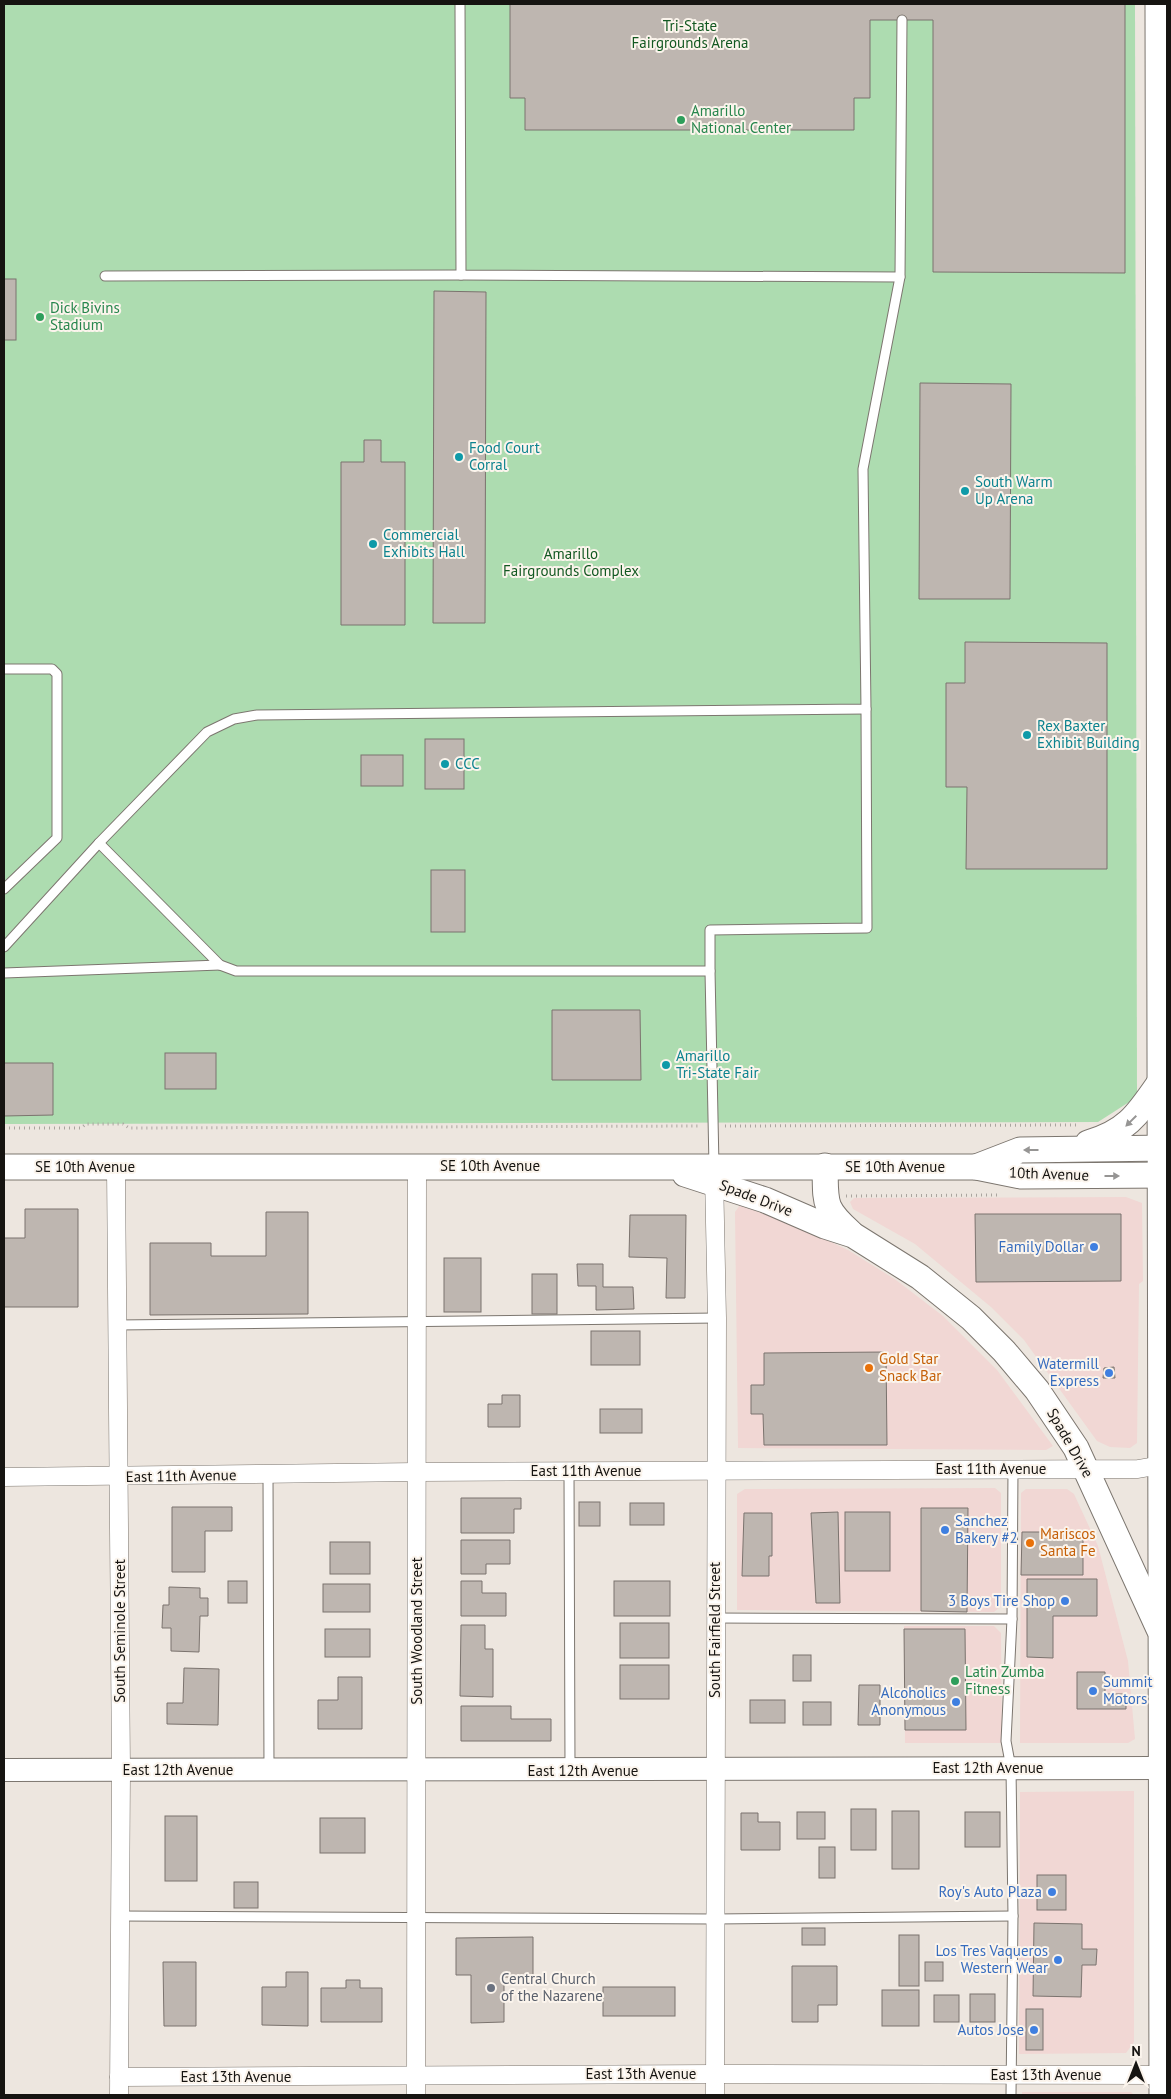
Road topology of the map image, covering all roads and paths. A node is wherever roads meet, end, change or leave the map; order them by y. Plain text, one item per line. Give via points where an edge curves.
1 (460, 4) edge
2 (1158, 4) edge
3 (902, 20) dead end
4 (1163, 44) edge
5 (461, 275) junction
6 (106, 276) dead end
7 (900, 277) junction
8 (1163, 589) edge
9 (4, 669) edge
10 (866, 709) junction
11 (99, 843) junction
12 (4, 888) edge
13 (4, 947) edge
14 (220, 964) junction
15 (710, 970) junction
16 (4, 973) edge
17 (1164, 1034) edge
18 (1160, 1082) junction
19 (1086, 1125) dead end
20 (714, 1126) junction
21 (4, 1128) edge
22 (1163, 1148) edge
23 (1067, 1150) junction
24 (656, 1166) joint
25 (825, 1166) junction
26 (4, 1167) edge
27 (116, 1167) junction
28 (417, 1167) junction
29 (976, 1167) junction
30 (714, 1174) junction
31 (1164, 1175) edge
32 (1007, 1195) dead end
33 (838, 1196) dead end
34 (853, 1235) junction
35 (717, 1318) junction
36 (417, 1322) junction
37 (117, 1324) junction
38 (1164, 1464) edge
39 (1013, 1469) junction
40 (1087, 1469) junction
41 (715, 1471) junction
42 (417, 1472) junction
43 (569, 1472) junction
44 (268, 1474) junction
45 (4, 1477) edge
46 (118, 1477) junction
47 (715, 1618) junction
48 (1012, 1618) junction
49 (1162, 1637) junction
50 (1165, 1733) edge
51 (1011, 1768) junction
52 (1163, 1768) junction
53 (4, 1770) edge
54 (121, 1770) junction
55 (269, 1770) junction
56 (714, 1770) junction
57 (418, 1771) junction
58 (570, 1771) junction
59 (120, 1916) junction
60 (1013, 1916) junction
61 (417, 1919) junction
62 (715, 1919) junction
63 (1165, 2005) edge
64 (715, 2074) junction
65 (1011, 2075) junction
66 (416, 2076) junction
67 (119, 2077) junction
68 (1162, 2085) edge
69 (119, 2095) edge
70 (416, 2095) edge
71 (715, 2095) edge
72 (1011, 2095) edge

1 - 5 lane
2 - 4 main road
3 - 7 lane
4 - 8 main road
5 - 6 lane
5 - 7 lane
7 - 10 lane via 863,469
8 - 17 main road
9 - 12 lane via 52,669 57,674 57,838
10 - 11 lane via 257,715 234,719 207,732
10 - 15 lane via 867,928 710,930
11 - 13 lane
11 - 14 lane
14 - 15 lane via 236,972
14 - 16 lane
15 - 20 lane
17 - 18 main road
18 - 22 main road
18 -> 23 main road via 1127,1126 1100,1140
19 - 20 path
20 - 21 path via 129,1128 123,1124 86,1124 81,1128
20 - 30 lane
22 - 23 main road, 10th Avenue
22 - 31 main road
23 -> 29 main road, 10th Avenue via 1020,1150
24 - 28 main road, SE 10th Avenue
24 - 30 main road, Spade Drive
25 - 29 main road, SE 10th Avenue
25 - 30 main road, SE 10th Avenue
25 - 34 main road, Spade Drive via 827,1208
26 - 27 main road, SE 10th Avenue
27 - 28 main road, SE 10th Avenue
27 - 37 street, South Seminole Street
28 - 36 street, South Woodland Street
29 -> 31 main road, 10th Avenue via 1021,1176
30 - 34 main road, Spade Drive
30 - 35 street, South Fairfield Street
31 - 38 main road
32 - 33 path
34 - 40 main road, Spade Drive via 920,1277 971,1318 1037,1390
35 - 36 lane
35 - 41 street, South Fairfield Street
36 - 37 lane
36 - 42 street, South Woodland Street
37 - 46 street, South Seminole Street
38 - 40 street, East 11th Avenue via 1138,1469
38 - 49 main road
39 - 40 street, East 11th Avenue
39 - 41 street, East 11th Avenue
39 - 48 lane
40 - 49 main road, Spade Drive
41 - 43 street, East 11th Avenue
41 - 47 street, South Fairfield Street
42 - 43 street, East 11th Avenue
42 - 44 street, East 11th Avenue
42 - 57 street, South Woodland Street
43 - 58 lane
44 - 46 street, East 11th Avenue
44 - 55 lane
45 - 46 street, East 11th Avenue
46 - 54 street, South Seminole Street
47 - 48 lane
47 - 56 street, South Fairfield Street
48 - 51 lane via 1006,1741
49 - 50 main road
50 - 52 main road
51 - 52 street, East 12th Avenue
51 - 56 street, East 12th Avenue
51 - 60 lane
52 - 63 main road
53 - 54 street, East 12th Avenue
54 - 55 street, East 12th Avenue
54 - 59 street, South Seminole Street
55 - 57 street, East 12th Avenue
56 - 58 street, East 12th Avenue
56 - 62 street, South Fairfield Street
57 - 58 street, East 12th Avenue
57 - 61 street, South Woodland Street
59 - 61 lane
59 - 67 street, South Seminole Street
60 - 62 lane
60 - 65 lane
61 - 62 lane
61 - 66 street, South Woodland Street
62 - 64 street, South Fairfield Street
63 - 68 main road
64 - 65 street, East 13th Avenue
64 - 66 street, East 13th Avenue
64 - 71 street, South Fairfield Street
65 - 68 street, East 13th Avenue
65 - 72 lane
66 - 67 street, East 13th Avenue
66 - 70 street, South Woodland Street
67 - 69 street, South Seminole Street

